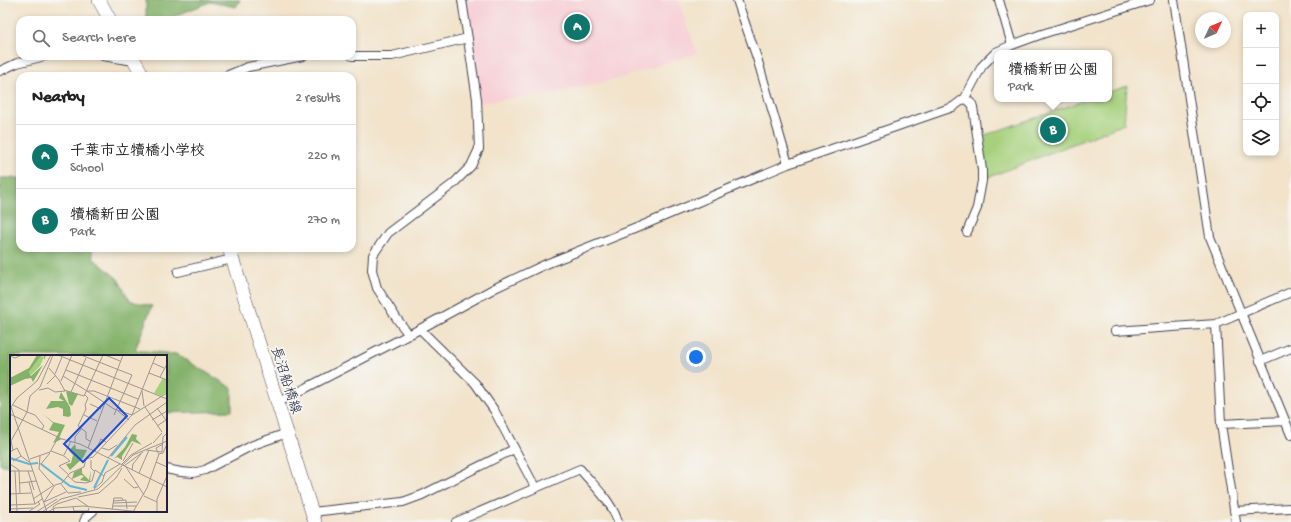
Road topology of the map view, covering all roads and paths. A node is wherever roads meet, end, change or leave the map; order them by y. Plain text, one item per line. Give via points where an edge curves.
1 (99, 0) edge
2 (462, 0) edge
3 (737, 0) edge
4 (999, 0) edge
5 (1150, 0) edge
6 (1174, 0) edge
7 (108, 16) edge
8 (468, 38) junction
9 (1012, 44) junction
10 (1000, 50) edge
11 (994, 54) edge
12 (356, 56) edge
13 (29, 60) edge
14 (134, 60) edge
15 (282, 60) edge
16 (0, 71) edge
17 (141, 72) edge
18 (236, 72) edge
19 (964, 98) junction
20 (788, 164) junction
21 (967, 232) dead end
22 (231, 253) edge
23 (178, 272) dead end
24 (1291, 292) edge
25 (1241, 312) junction
26 (1216, 324) junction
27 (420, 329) junction
28 (1115, 331) dead end
29 (409, 335) junction
30 (1291, 348) edge
31 (1260, 361) junction
32 (277, 403) junction
33 (1285, 421) junction
34 (1221, 424) junction
35 (287, 433) junction
36 (1291, 434) edge
37 (514, 449) junction
38 (167, 470) edge
39 (535, 487) junction
40 (1291, 508) edge
41 (92, 512) edge
42 (1234, 512) junction
43 (314, 517) edge
44 (84, 522) edge
45 (456, 522) edge
46 (618, 522) edge
47 (1236, 522) edge

1 - 7 main road
2 - 8 street
3 - 20 street
4 - 9 street
5 - 9 street
6 - 25 street via 1210,237
8 - 12 street via 392,56
8 - 29 street via 477,99 479,149 471,166 453,184 388,233 373,255 372,270 378,288
9 - 10 street
11 - 19 street via 982,66
13 - 16 street
14 - 17 main road
15 - 18 street
19 - 20 street via 953,107
19 - 21 street via 973,107 982,170 977,208
20 - 27 street via 546,264 495,288
22 - 23 street
22 - 32 main road, 長沼船橋線
24 - 25 street
25 - 26 street
25 - 31 street
26 - 28 street
26 - 34 street
27 - 29 street
27 - 37 street via 475,383 494,410
29 - 32 street
30 - 31 street
31 - 33 street
32 - 35 main road, 長沼船橋線
33 - 34 street
33 - 36 street
34 - 42 street
35 - 38 street via 253,445 205,470 193,473
35 - 43 main road, 長沼船橋線
37 - 39 street
37 - 43 street via 403,502
39 - 45 street
39 - 46 street via 580,469 608,500
40 - 42 street
41 - 44 street
42 - 47 street

